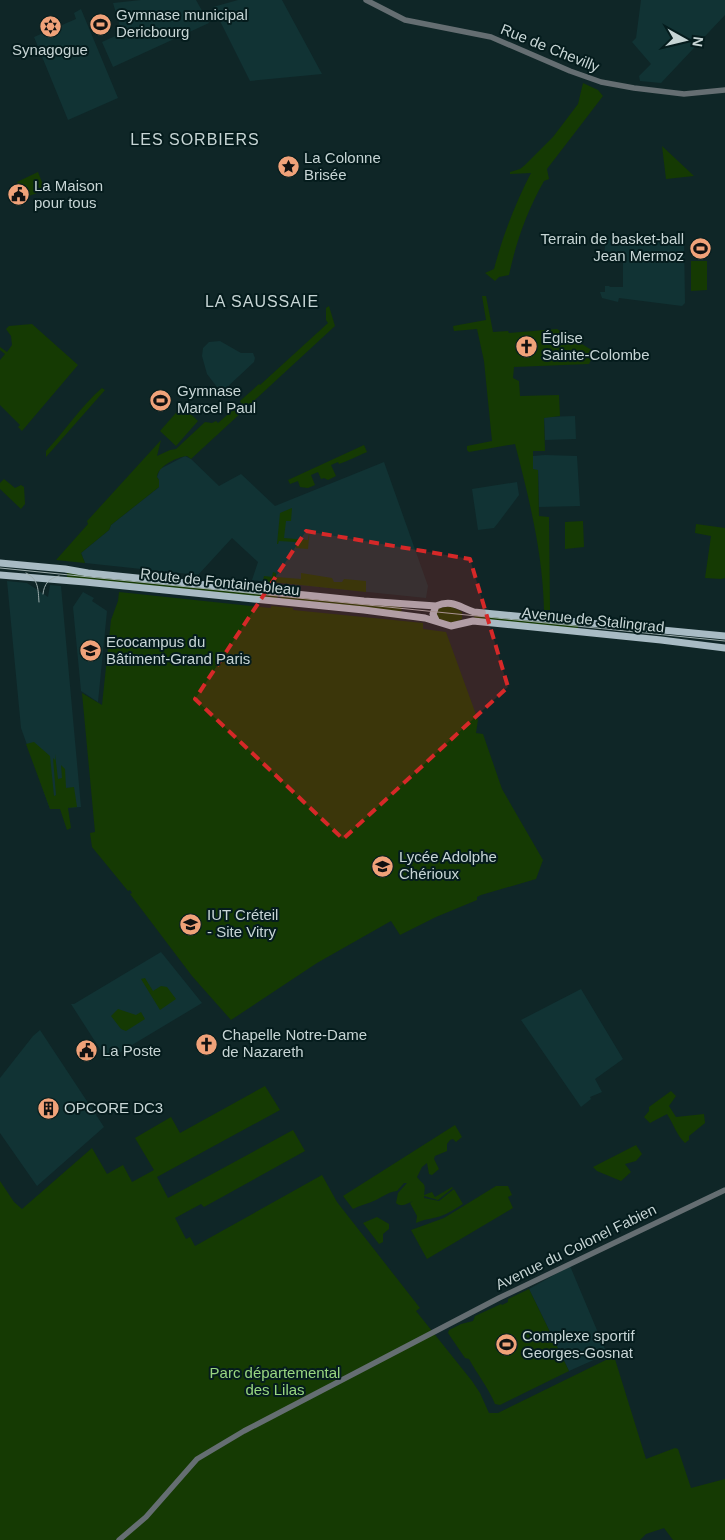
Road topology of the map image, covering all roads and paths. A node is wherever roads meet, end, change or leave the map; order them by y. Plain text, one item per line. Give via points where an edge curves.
1 (366, 0) edge
2 (725, 90) edge
3 (0, 563) edge
4 (0, 575) edge
5 (436, 606) junction
6 (464, 607) junction
7 (436, 620) junction
8 (459, 624) junction
9 (725, 636) edge
10 (725, 648) edge
11 (725, 1190) edge
12 (119, 1540) edge

1 - 2 street, Rue de Chevilly via 405,20 485,35 601,82 684,94
3 - 5 main road
4 - 7 main road, Route de Fontainebleau via 364,610
5 - 6 main road via 450,602
5 - 7 main road via 433,614
6 - 8 main road via 466,617
6 - 9 main road, Avenue de Stalingrad via 474,612
7 - 8 main road via 447,625
8 - 10 main road, Avenue de Stalingrad via 473,621
11 - 12 street, Avenue du Colonel Fabien via 438,1330 208,1451 194,1462 146,1517

